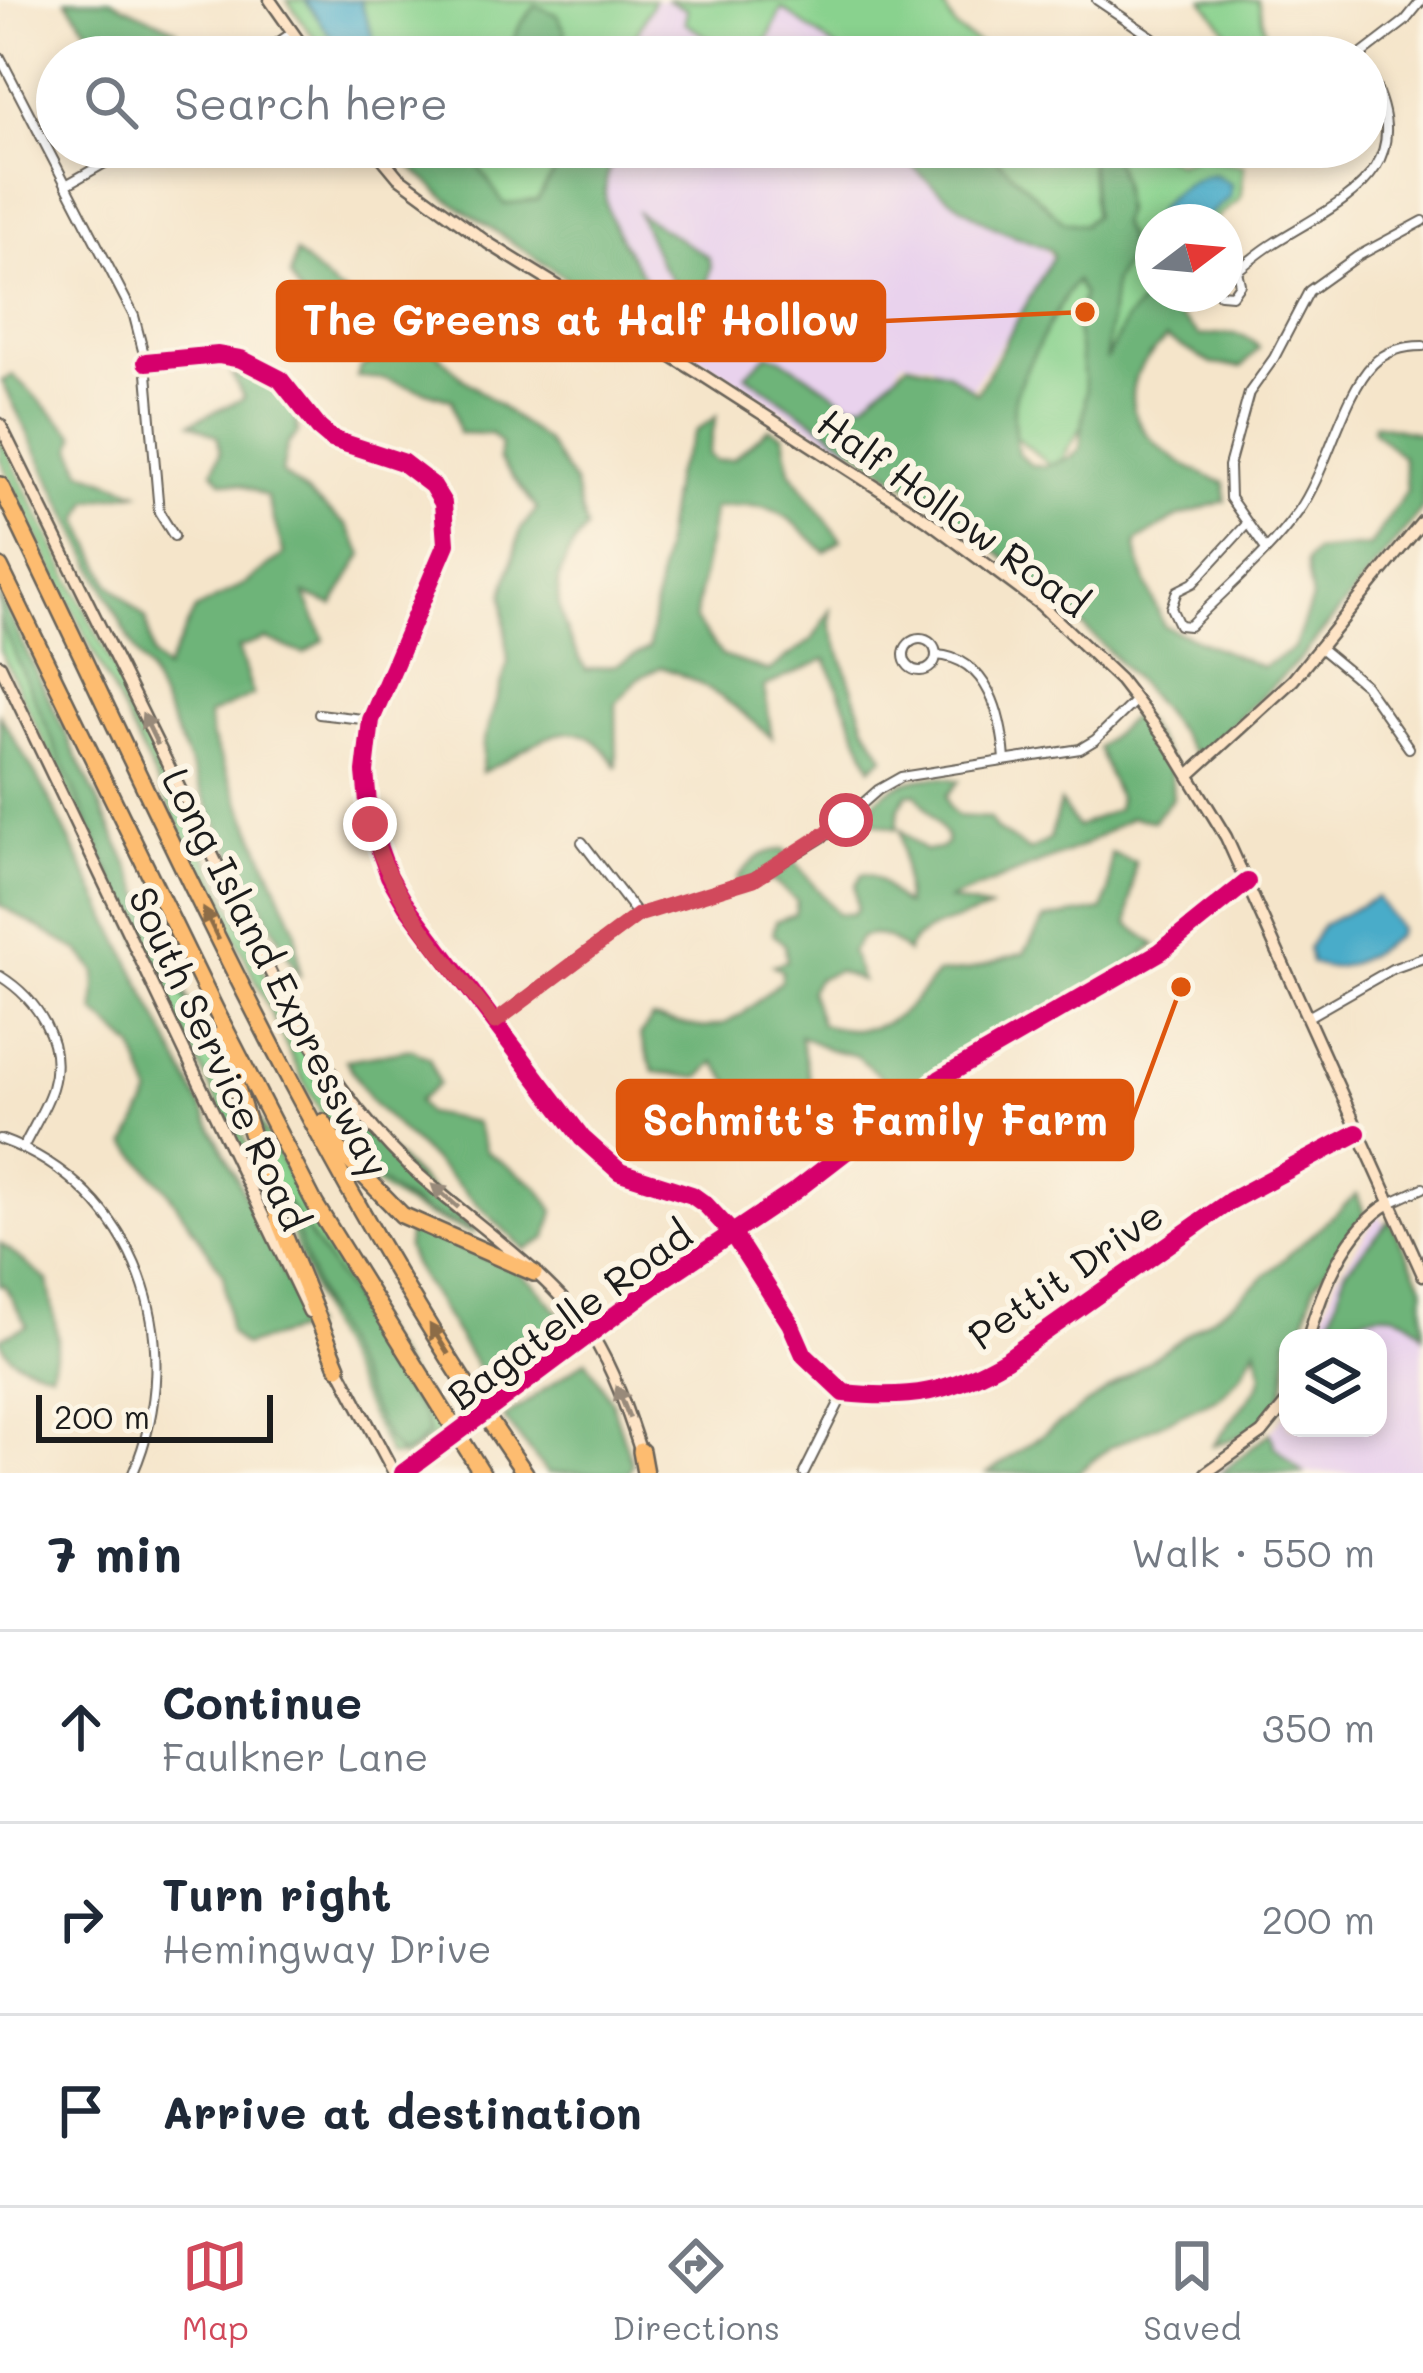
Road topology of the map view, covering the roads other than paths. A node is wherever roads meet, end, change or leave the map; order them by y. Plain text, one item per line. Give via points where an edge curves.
1 (1097, 0) edge
2 (1422, 0) edge
3 (271, 1) edge
4 (293, 32) junction
5 (287, 36) edge
6 (296, 36) edge
7 (1150, 36) edge
8 (1385, 36) edge
9 (0, 57) edge
10 (1387, 98) edge
11 (36, 127) edge
12 (1387, 165) edge
13 (57, 168) edge
14 (96, 168) edge
15 (390, 168) edge
16 (1385, 168) edge
17 (66, 185) junction
18 (1423, 220) edge
19 (1243, 266) edge
20 (1423, 346) edge
21 (146, 362) junction
22 (0, 424) edge
23 (0, 485) edge
24 (1423, 521) edge
25 (1246, 525) junction
26 (174, 536) dead end
27 (1264, 548) junction
28 (0, 567) edge
29 (1319, 647) junction
30 (936, 655) junction
31 (0, 665) edge
32 (1136, 700) junction
33 (319, 714) dead end
34 (371, 720) junction
35 (1409, 748) dead end
36 (1005, 760) junction
37 (1190, 775) junction
38 (582, 842) dead end
39 (1246, 882) junction
40 (638, 915) junction
41 (1423, 958) edge
42 (235, 974) junction
43 (0, 976) edge
44 (215, 1009) junction
45 (1307, 1017) junction
46 (495, 1022) junction
47 (1357, 1133) junction
48 (0, 1139) edge
49 (23, 1148) junction
50 (1423, 1188) edge
51 (1390, 1203) junction
52 (732, 1233) junction
53 (534, 1273) junction
54 (1423, 1275) edge
55 (1311, 1329) edge
56 (590, 1334) junction
57 (338, 1367) junction
58 (844, 1393) junction
59 (1279, 1412) edge
60 (641, 1451) joint
61 (133, 1473) edge
62 (398, 1473) edge
63 (482, 1473) edge
64 (525, 1473) edge
65 (647, 1473) edge
66 (804, 1473) edge
67 (1206, 1473) edge

1 - 7 street
2 - 8 street
3 - 4 main road
4 - 5 street
4 - 6 main road
9 - 11 street
10 - 12 street via 1394,118
13 - 17 street
14 - 17 street
15 - 32 main road, Half Hollow Road via 488,243 927,520 1060,620
16 - 19 street via 1350,200
17 - 21 street via 134,316
18 - 25 street via 1310,290 1249,393 1228,466 1230,498
20 - 27 street via 1393,350 1372,365 1299,511
21 - 26 street via 159,512
21 - 34 street via 241,358 280,379 332,439 402,461 432,485 443,503 446,544
53 -> 22 main road via 406,1163 343,1093 286,1004
42 -> 23 highway, Long Island Expressway
24 - 29 main road
25 - 27 street
25 - 27 street via 1177,591 1179,625 1190,626
28 - 44 highway, Long Island Expressway
29 - 35 street via 1365,685
29 - 37 main road
30 - 30 street via 922,639 904,655 920,671
30 - 36 street via 985,683 1001,718
31 - 57 main road, South Service Road
32 - 36 street via 1080,749
32 - 37 main road, Half Hollow Road
33 - 34 street
34 - 46 street via 365,772 376,847 406,904
36 - 40 street via 901,778 754,879
37 - 39 main road, Half Hollow Road
38 - 40 street
39 - 45 main road, Half Hollow Road
39 - 52 main road, Bagatelle Road via 1160,952 940,1078
40 - 46 street
41 - 45 street
42 - 53 highway via 341,1152 402,1215
64 -> 42 highway, Long Island Expressway via 346,1186
43 - 49 street via 37,1006 53,1047 52,1088
44 - 57 highway via 281,1227
44 - 63 highway, Long Island Expressway via 315,1204
45 - 47 main road, Half Hollow Road
46 - 52 street via 602,1159 636,1180 692,1196
47 - 51 main road, Half Hollow Road
47 - 58 street, Pettit Drive via 1230,1201 975,1378 910,1396
48 - 49 street
49 - 61 street via 100,1210 147,1292 158,1372
50 - 51 street
51 - 54 main road, Half Hollow Road
51 - 55 main road via 1346,1251
52 - 56 main road, Bagatelle Road
52 - 58 street via 804,1355
53 - 56 main road
60 -> 56 main road
56 - 62 main road, Bagatelle Road, bridge
57 - 62 main road, South Service Road
58 - 66 street
59 - 67 main road
60 - 65 highway

